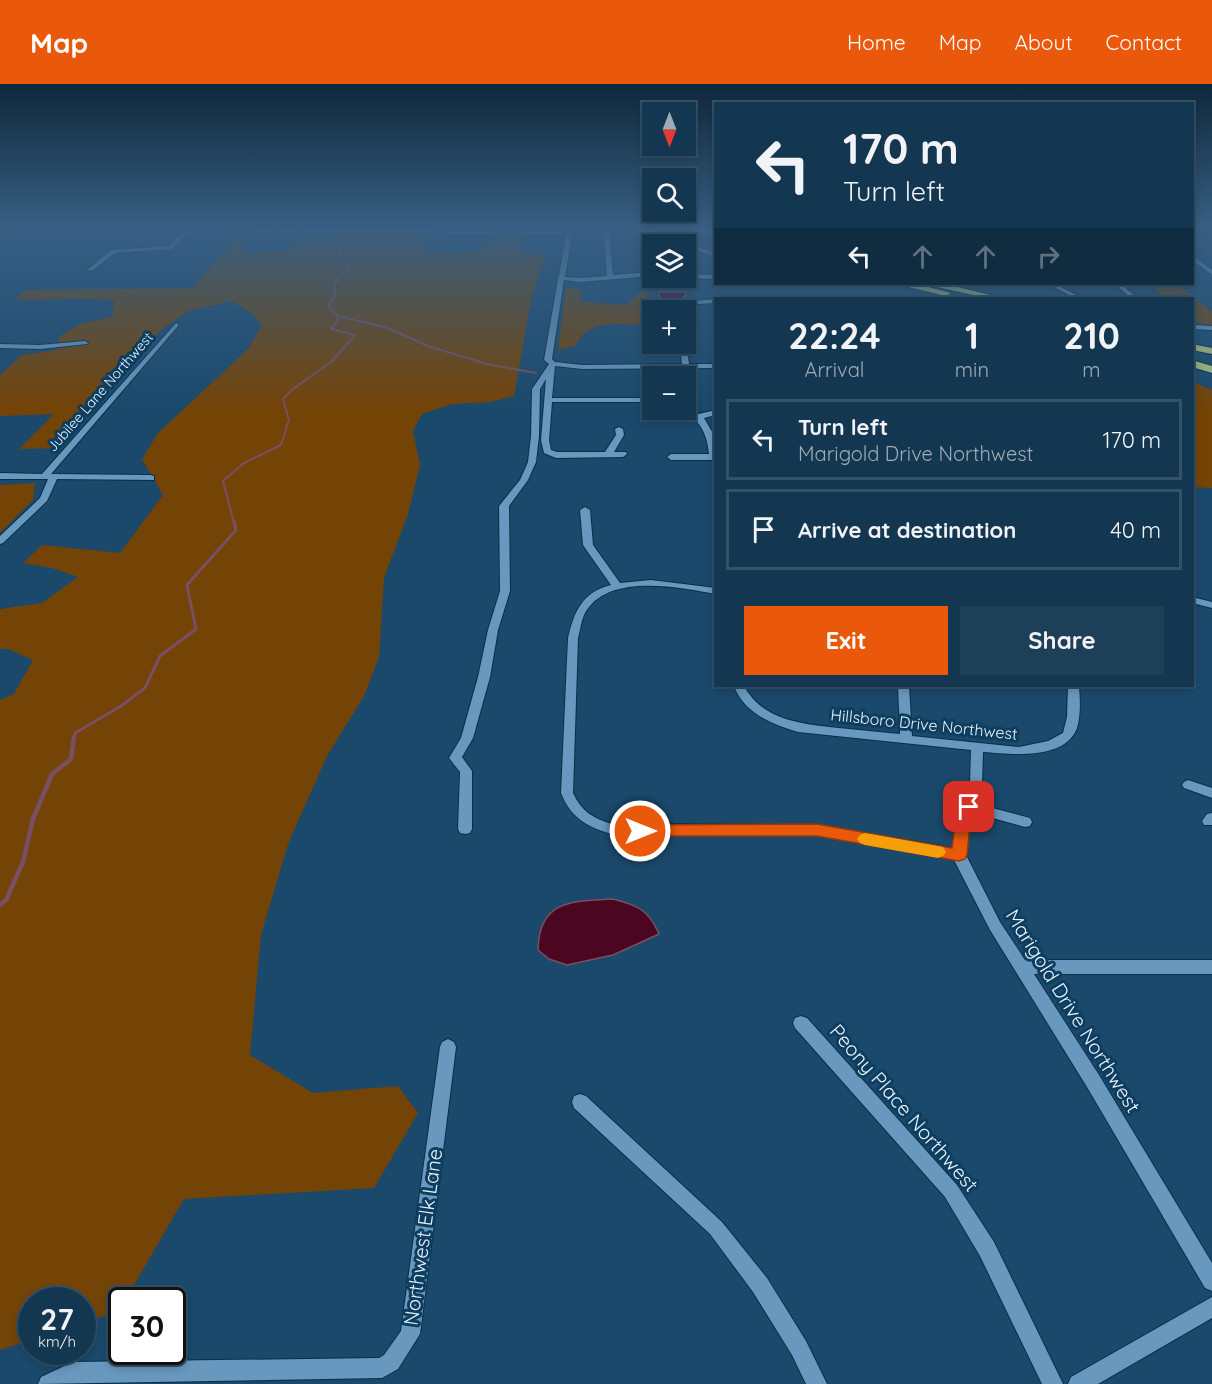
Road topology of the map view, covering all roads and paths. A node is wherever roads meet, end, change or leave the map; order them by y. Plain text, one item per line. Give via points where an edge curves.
1 (558, 289) edge
2 (927, 289) edge
3 (956, 289) edge
4 (1060, 289) edge
5 (962, 297) edge
6 (994, 297) edge
7 (1077, 297) edge
8 (714, 301) edge
9 (696, 303) edge
10 (176, 325) dead end
11 (1194, 327) edge
12 (1212, 328) edge
13 (1194, 338) edge
14 (1212, 341) edge
15 (85, 343) dead end
16 (0, 346) edge
17 (1194, 347) edge
18 (1212, 351) edge
19 (684, 354) edge
20 (1194, 356) edge
21 (1212, 361) edge
22 (1194, 364) edge
23 (552, 365) junction
24 (642, 366) edge
25 (686, 366) edge
26 (696, 366) edge
27 (714, 366) edge
28 (1212, 370) edge
29 (548, 400) junction
30 (642, 400) edge
31 (714, 413) edge
32 (698, 417) joint
33 (618, 429) dead end
34 (714, 451) edge
35 (608, 454) junction
36 (623, 454) dead end
37 (671, 457) dead end
38 (714, 457) edge
39 (0, 476) edge
40 (49, 476) junction
41 (151, 478) dead end
42 (585, 510) dead end
43 (0, 542) edge
44 (617, 586) junction
45 (714, 591) edge
46 (1194, 600) edge
47 (1212, 605) edge
48 (739, 687) edge
49 (904, 687) edge
50 (1074, 687) edge
51 (906, 738) junction
52 (977, 747) junction
53 (1188, 785) dead end
54 (1212, 793) edge
55 (969, 807) junction
56 (1025, 822) dead end
57 (465, 829) dead end
58 (959, 855) junction
59 (1023, 967) junction
60 (1212, 967) edge
61 (801, 1023) dead end
62 (448, 1047) dead end
63 (580, 1102) dead end
64 (1212, 1281) edge
65 (1212, 1307) edge
66 (48, 1384) edge
67 (816, 1384) edge
68 (1053, 1384) edge
69 (1078, 1384) edge

1 - 23 street via 548,360
2 - 5 highway
3 - 6 highway
4 - 7 street
8 - 9 street
10 - 40 street, Jubilee Lane Northwest
11 - 12 street
13 - 14 highway
15 - 16 street
17 - 18 highway
19 - 25 street
20 - 21 highway
22 - 28 highway
23 - 24 street
23 - 29 street
23 - 57 street via 536,389 532,462 504,506 505,591 467,738 455,758 466,771
26 - 27 street
29 - 30 street
29 - 35 street via 547,451
31 - 32 street
32 - 34 street via 711,433
33 - 35 street via 620,435
35 - 36 street
37 - 38 street
39 - 40 street
40 - 41 street
40 - 43 street, Jubilee Lane Northwest via 44,499
42 - 44 street via 588,545
44 - 45 street via 661,581
44 - 58 street via 590,600 576,618 574,629 567,793 577,813 612,830 817,830
46 - 47 street
48 - 51 street, Hillsboro Drive Northwest via 752,704 783,724
49 - 51 street
50 - 52 street, Hillsboro Drive Northwest via 1075,721 1064,739 1048,747 1019,751
51 - 52 street, Hillsboro Drive Northwest
52 - 55 street via 976,784
53 - 54 street
55 - 56 street
55 - 58 street
58 - 59 street, Marigold Drive Northwest via 995,926
59 - 60 street
59 - 64 street, Marigold Drive Northwest
61 - 68 street, Peony Place Northwest via 951,1191 987,1250
62 - 66 street, Northwest Elk Lane via 410,1334 391,1362 382,1368 73,1372
63 - 67 street via 716,1228 760,1285
65 - 69 street

